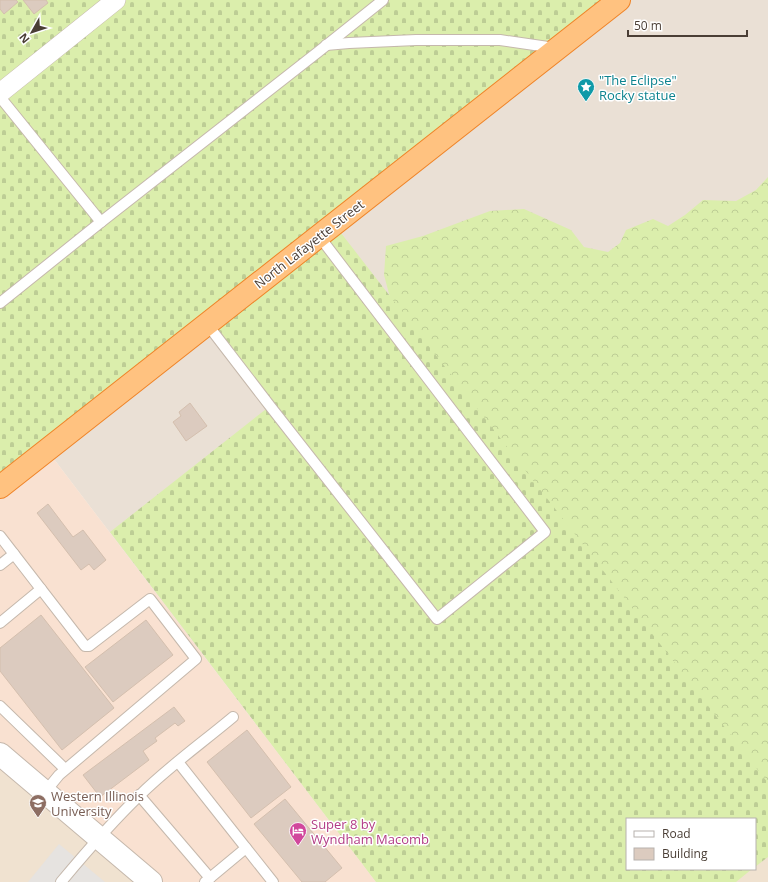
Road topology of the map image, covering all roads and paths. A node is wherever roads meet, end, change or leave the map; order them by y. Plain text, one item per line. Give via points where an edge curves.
1 (383, 0) edge
2 (619, 0) edge
3 (107, 3) edge
4 (326, 46) junction
5 (557, 48) junction
6 (0, 93) edge
7 (0, 97) edge
8 (101, 222) junction
9 (319, 236) junction
10 (0, 303) edge
11 (207, 324) junction
12 (0, 488) edge
13 (0, 536) edge
14 (14, 554) junction
15 (0, 565) edge
16 (41, 590) junction
17 (0, 623) edge
18 (0, 706) edge
19 (233, 717) dead end
20 (0, 754) edge
21 (178, 762) junction
22 (65, 769) junction
23 (45, 792) junction
24 (140, 795) junction
25 (98, 838) junction
26 (246, 848) junction
27 (207, 880) edge
28 (61, 882) edge
29 (151, 882) edge
30 (273, 882) edge

1 - 4 lane
2 - 5 highway, North Lafayette Street
3 - 6 street
4 - 5 lane via 416,40 500,40
4 - 8 lane
5 - 9 highway, North Lafayette Street
7 - 8 lane
8 - 10 lane
9 - 11 highway, North Lafayette Street
9 - 11 lane via 545,532 437,619
11 - 12 highway, North Lafayette Street
13 - 14 lane
14 - 15 lane
14 - 16 lane
16 - 17 lane
16 - 22 lane via 85,646 89,646 150,599 196,659
18 - 22 lane
19 - 21 lane
20 - 23 street
21 - 24 lane
21 - 26 lane
22 - 23 lane
23 - 25 street
24 - 25 lane
24 - 27 lane
25 - 28 lane
25 - 29 street
26 - 27 lane
26 - 30 lane

